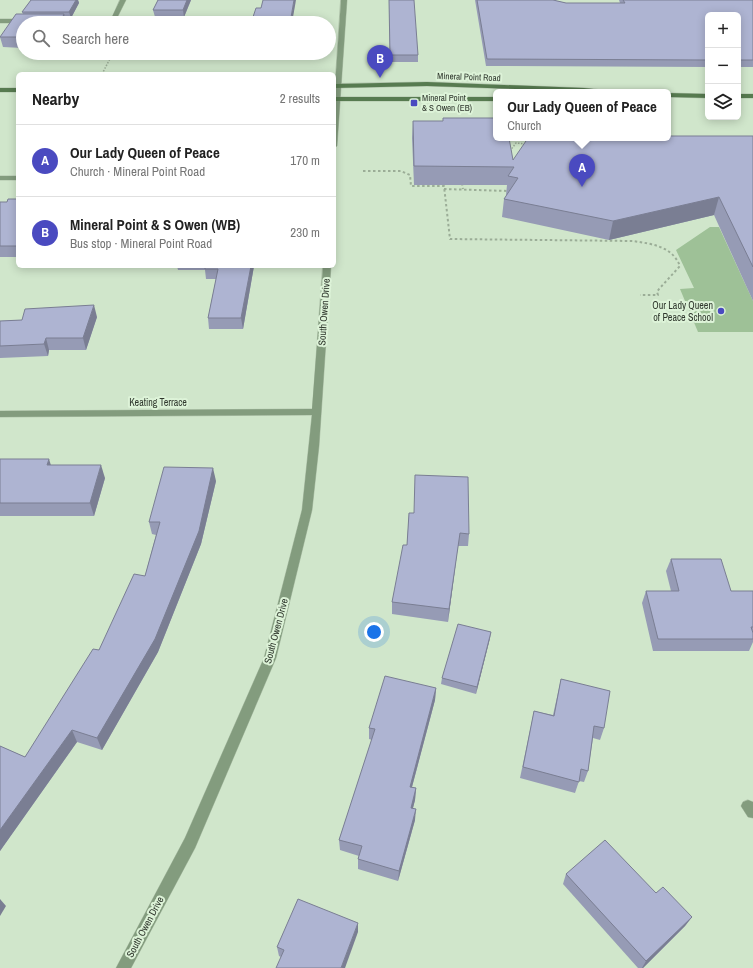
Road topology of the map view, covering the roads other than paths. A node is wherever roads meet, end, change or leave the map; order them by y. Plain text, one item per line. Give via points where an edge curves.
1 (123, 0) edge
2 (344, 0) edge
3 (115, 16) edge
4 (0, 20) edge
5 (16, 20) edge
6 (336, 85) edge
7 (558, 89) edge
8 (0, 90) edge
9 (16, 90) edge
10 (671, 95) edge
11 (705, 96) edge
12 (741, 96) edge
13 (753, 96) edge
14 (336, 99) edge
15 (493, 99) edge
16 (0, 178) edge
17 (16, 178) edge
18 (327, 268) edge
19 (316, 412) junction
20 (0, 414) edge
21 (123, 968) edge

1 - 3 street
2 - 6 street
4 - 5 street
6 - 7 main road, Mineral Point Road via 427,84
6 - 14 street
8 - 9 main road
10 - 11 main road
12 - 13 main road
14 - 15 main road
16 - 17 street
18 - 19 street, South Owen Drive
19 - 20 street, Keating Terrace
19 - 21 street, South Owen Drive via 307,510 270,658 190,843

